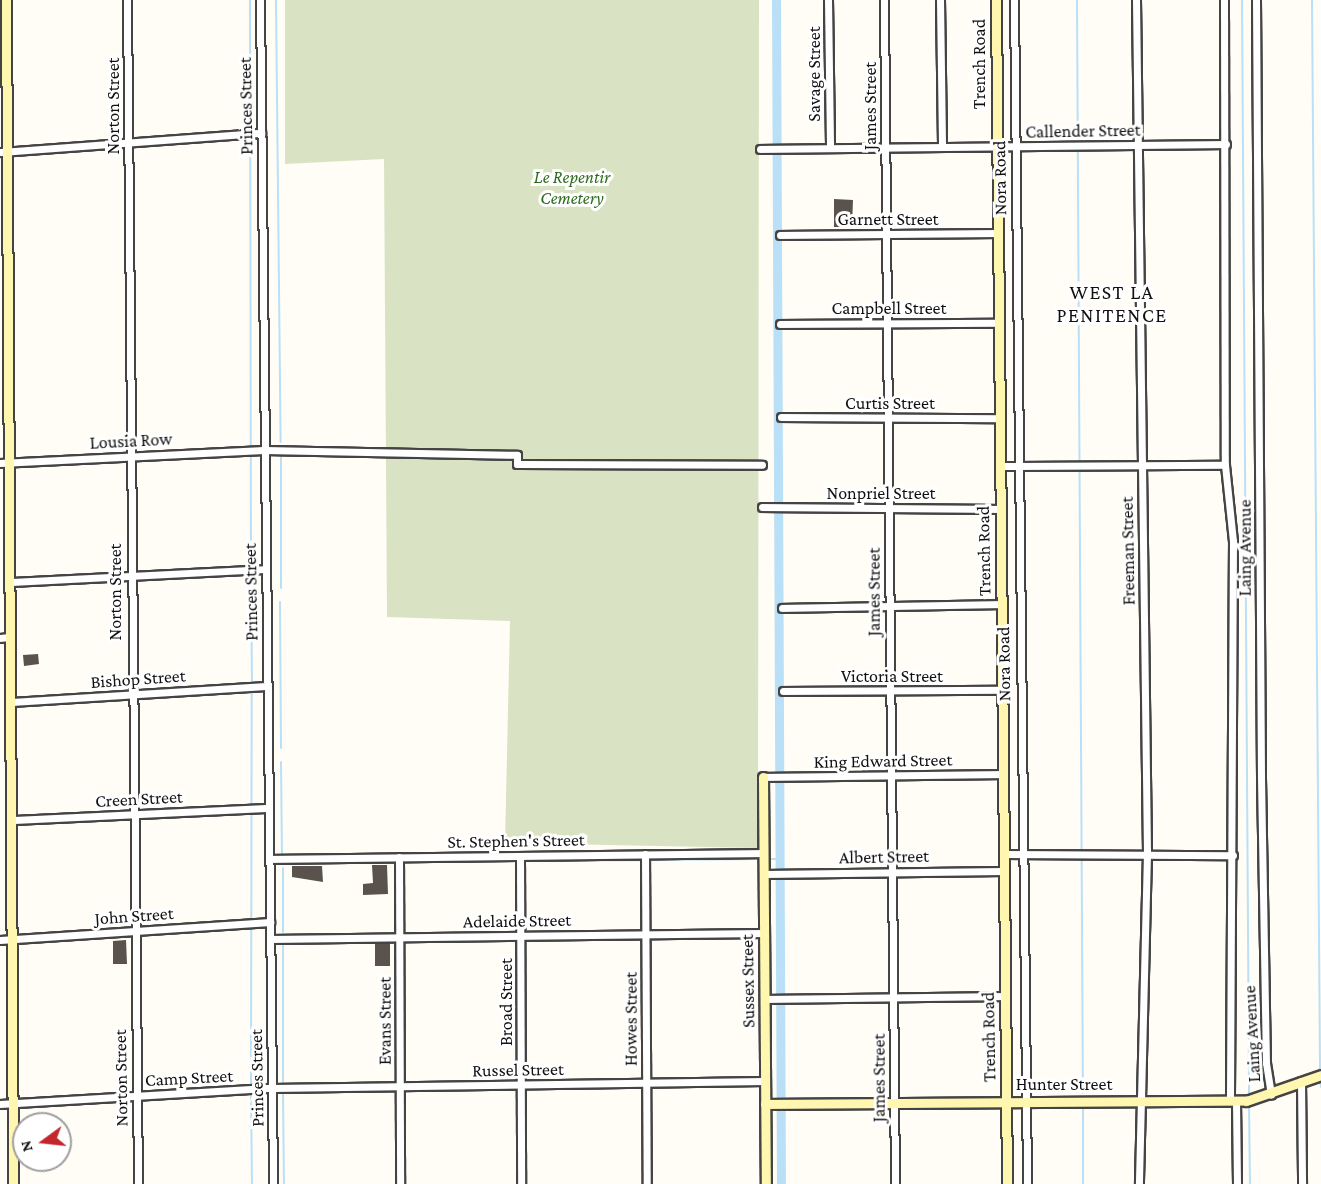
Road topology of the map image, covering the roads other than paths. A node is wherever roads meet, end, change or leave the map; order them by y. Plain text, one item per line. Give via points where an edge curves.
1 (6, 0) edge
2 (127, 0) edge
3 (260, 0) edge
4 (828, 0) edge
5 (884, 0) edge
6 (940, 0) edge
7 (996, 0) edge
8 (1014, 0) edge
9 (1136, 0) edge
10 (1224, 0) edge
11 (1256, 0) edge
12 (261, 132) junction
13 (128, 144) junction
14 (1226, 144) junction
15 (1137, 145) junction
16 (1014, 146) junction
17 (886, 147) junction
18 (942, 147) junction
19 (995, 147) junction
20 (763, 148) dead end
21 (830, 148) junction
22 (4, 152) edge
23 (996, 233) junction
24 (886, 234) junction
25 (780, 235) dead end
26 (887, 323) junction
27 (997, 323) junction
28 (780, 324) dead end
29 (781, 417) dead end
30 (888, 418) junction
31 (999, 418) junction
32 (261, 450) junction
33 (130, 456) junction
34 (4, 463) edge
35 (1142, 464) junction
36 (762, 465) dead end
37 (1225, 465) junction
38 (999, 466) junction
39 (1017, 466) junction
40 (762, 507) dead end
41 (889, 508) junction
42 (1000, 509) junction
43 (262, 569) junction
44 (130, 574) junction
45 (10, 582) junction
46 (1001, 604) junction
47 (889, 606) junction
48 (782, 608) dead end
49 (10, 637) junction
50 (0, 638) edge
51 (263, 686) junction
52 (783, 690) dead end
53 (1002, 690) junction
54 (890, 691) junction
55 (131, 695) junction
56 (11, 702) junction
57 (1003, 774) junction
58 (891, 776) junction
59 (764, 777) joint
60 (264, 808) junction
61 (131, 813) junction
62 (12, 820) junction
63 (764, 853) junction
64 (645, 854) junction
65 (1004, 854) junction
66 (1021, 854) junction
67 (1147, 854) junction
68 (1233, 855) junction
69 (520, 856) junction
70 (399, 857) junction
71 (269, 859) junction
72 (1004, 871) junction
73 (892, 872) junction
74 (764, 873) junction
75 (270, 922) junction
76 (132, 931) junction
77 (764, 933) junction
78 (646, 935) junction
79 (520, 936) junction
80 (399, 938) junction
81 (13, 939) junction
82 (270, 939) junction
83 (0, 940) edge
84 (1005, 996) junction
85 (766, 999) junction
86 (894, 999) junction
87 (1317, 1076) edge
88 (765, 1081) junction
89 (1301, 1081) junction
90 (647, 1083) junction
91 (521, 1085) junction
92 (400, 1086) junction
93 (272, 1088) junction
94 (1271, 1095) junction
95 (137, 1096) junction
96 (1006, 1101) junction
97 (1026, 1101) junction
98 (1140, 1101) junction
99 (1238, 1101) junction
100 (894, 1102) junction
101 (0, 1104) edge
102 (14, 1104) junction
103 (770, 1104) junction
104 (13, 1184) edge
105 (138, 1184) edge
106 (273, 1184) edge
107 (400, 1184) edge
108 (521, 1184) edge
109 (647, 1184) edge
110 (766, 1184) edge
111 (895, 1184) edge
112 (1007, 1184) edge
113 (1027, 1184) edge
114 (1139, 1184) edge
115 (1237, 1184) edge
116 (1302, 1184) edge

1 - 22 street
2 - 13 street, Norton Street
3 - 12 street, Princes Street
4 - 21 street, Savage Street
5 - 17 street, James Street
6 - 18 street
7 - 19 street, Trench Road
8 - 16 street, Nora Road
9 - 15 street, Freeman Street
10 - 14 street
11 - 94 street, Laing Avenue via 1262,822 1266,1063
12 - 13 street
12 - 32 street, Princes Street
13 - 22 street
13 - 33 street, Norton Street
14 - 15 street, Callender Street
14 - 37 street
15 - 16 street, Callender Street
15 - 35 street, Freeman Street
16 - 19 street, Callender Street
16 - 39 street, Nora Road
17 - 18 street, Callender Street
17 - 21 street, Callender Street
17 - 24 street, James Street
18 - 19 street, Callender Street
19 - 23 street, Trench Road
20 - 21 street, Callender Street
22 - 34 street
23 - 24 street, Garnett Street
23 - 27 street, Trench Road
24 - 25 street, Garnett Street
24 - 26 street, James Street
26 - 27 street, Campbell Street
26 - 28 street, Campbell Street
26 - 30 street, James Street
27 - 31 street, Trench Road
29 - 30 street, Curtis Street
30 - 31 street, Curtis Street
30 - 41 street, James Street
31 - 38 street, Trench Road
32 - 33 street, Lousia Row
32 - 36 street, Lousia Row via 517,455 517,464
32 - 43 street, Princes Street
33 - 34 street, Lousia Row
33 - 44 street, Norton Street
34 - 45 street
35 - 37 street
35 - 39 street
35 - 67 street, Freeman Street
37 - 68 street via 1233,541
38 - 39 street
38 - 42 street, Trench Road
39 - 66 street, Nora Road
40 - 41 street, Nonpriel Street
41 - 42 street, Nonpriel Street
41 - 47 street, James Street
42 - 46 street, Trench Road
43 - 44 street
43 - 51 street, Princes Street
44 - 45 street
44 - 55 street, Norton Street
45 - 49 street
46 - 47 street
46 - 53 street, Trench Road
47 - 48 street
47 - 54 street, James Street
49 - 50 street
49 - 56 street
51 - 55 street, Bishop Street
51 - 60 street, Princes Street
52 - 54 street, Victoria Street
53 - 54 street, Victoria Street
53 - 57 street, Trench Road
54 - 58 street, James Street
55 - 56 street, Bishop Street
55 - 61 street, Norton Street
56 - 62 street
57 - 58 street, King Edward Street
57 - 65 street, Trench Road
58 - 59 street, King Edward Street
58 - 73 street, James Street
59 - 63 street, Sussex Street
60 - 61 street, Creen Street
60 - 71 street, Princes Street
61 - 62 street, Creen Street
61 - 76 street, Norton Street
62 - 81 street
63 - 64 street, St. Stephen's Street
63 - 74 street, Sussex Street
64 - 69 street, St. Stephen's Street
64 - 78 street, Howes Street
65 - 66 street
65 - 72 street, Trench Road
66 - 67 street
66 - 97 street, Nora Road
67 - 68 street
67 - 98 street, Freeman Street
68 - 99 street
69 - 70 street, St. Stephen's Street
69 - 79 street, Broad Street
70 - 71 street, St. Stephen's Street
70 - 80 street, Evans Street
71 - 75 street, Princes Street
72 - 73 street, Albert Street
72 - 84 street, Trench Road
73 - 74 street, Albert Street
73 - 86 street, James Street
74 - 77 street, Sussex Street
75 - 76 street, John Street
75 - 82 street, Princes Street
76 - 81 street, John Street
76 - 95 street, Norton Street
77 - 78 street, Adelaide Street
77 - 85 street, Sussex Street
78 - 79 street, Adelaide Street
78 - 90 street, Howes Street
79 - 80 street, Adelaide Street
79 - 91 street, Broad Street
80 - 82 street, Adelaide Street
80 - 92 street, Evans Street
81 - 83 street, John Street
81 - 102 street
82 - 93 street, Princes Street
84 - 86 street
84 - 96 street, Trench Road
85 - 86 street
85 - 88 street, Sussex Street
86 - 100 street, James Street
87 - 89 street, Hunter Street
88 - 90 street, Russel Street
88 - 103 street, Sussex Street
89 - 94 street, Hunter Street
89 - 116 street
90 - 91 street, Russel Street
90 - 109 street, Howes Street
91 - 92 street, Russel Street
91 - 108 street, Broad Street
92 - 93 street, Russel Street
92 - 107 street, Evans Street
93 - 95 street, Camp Street
93 - 106 street, Princes Street
94 - 99 street, Hunter Street
95 - 102 street, Camp Street
95 - 105 street, Norton Street
96 - 97 street, Hunter Street
96 - 100 street, Hunter Street
96 - 112 street, Trench Road
97 - 98 street, Hunter Street
97 - 113 street, Nora Road
98 - 99 street, Hunter Street
98 - 114 street, Freeman Street
99 - 115 street
100 - 103 street, Hunter Street
100 - 111 street, James Street
101 - 102 street, Camp Street
102 - 104 street
103 - 110 street, Sussex Street

